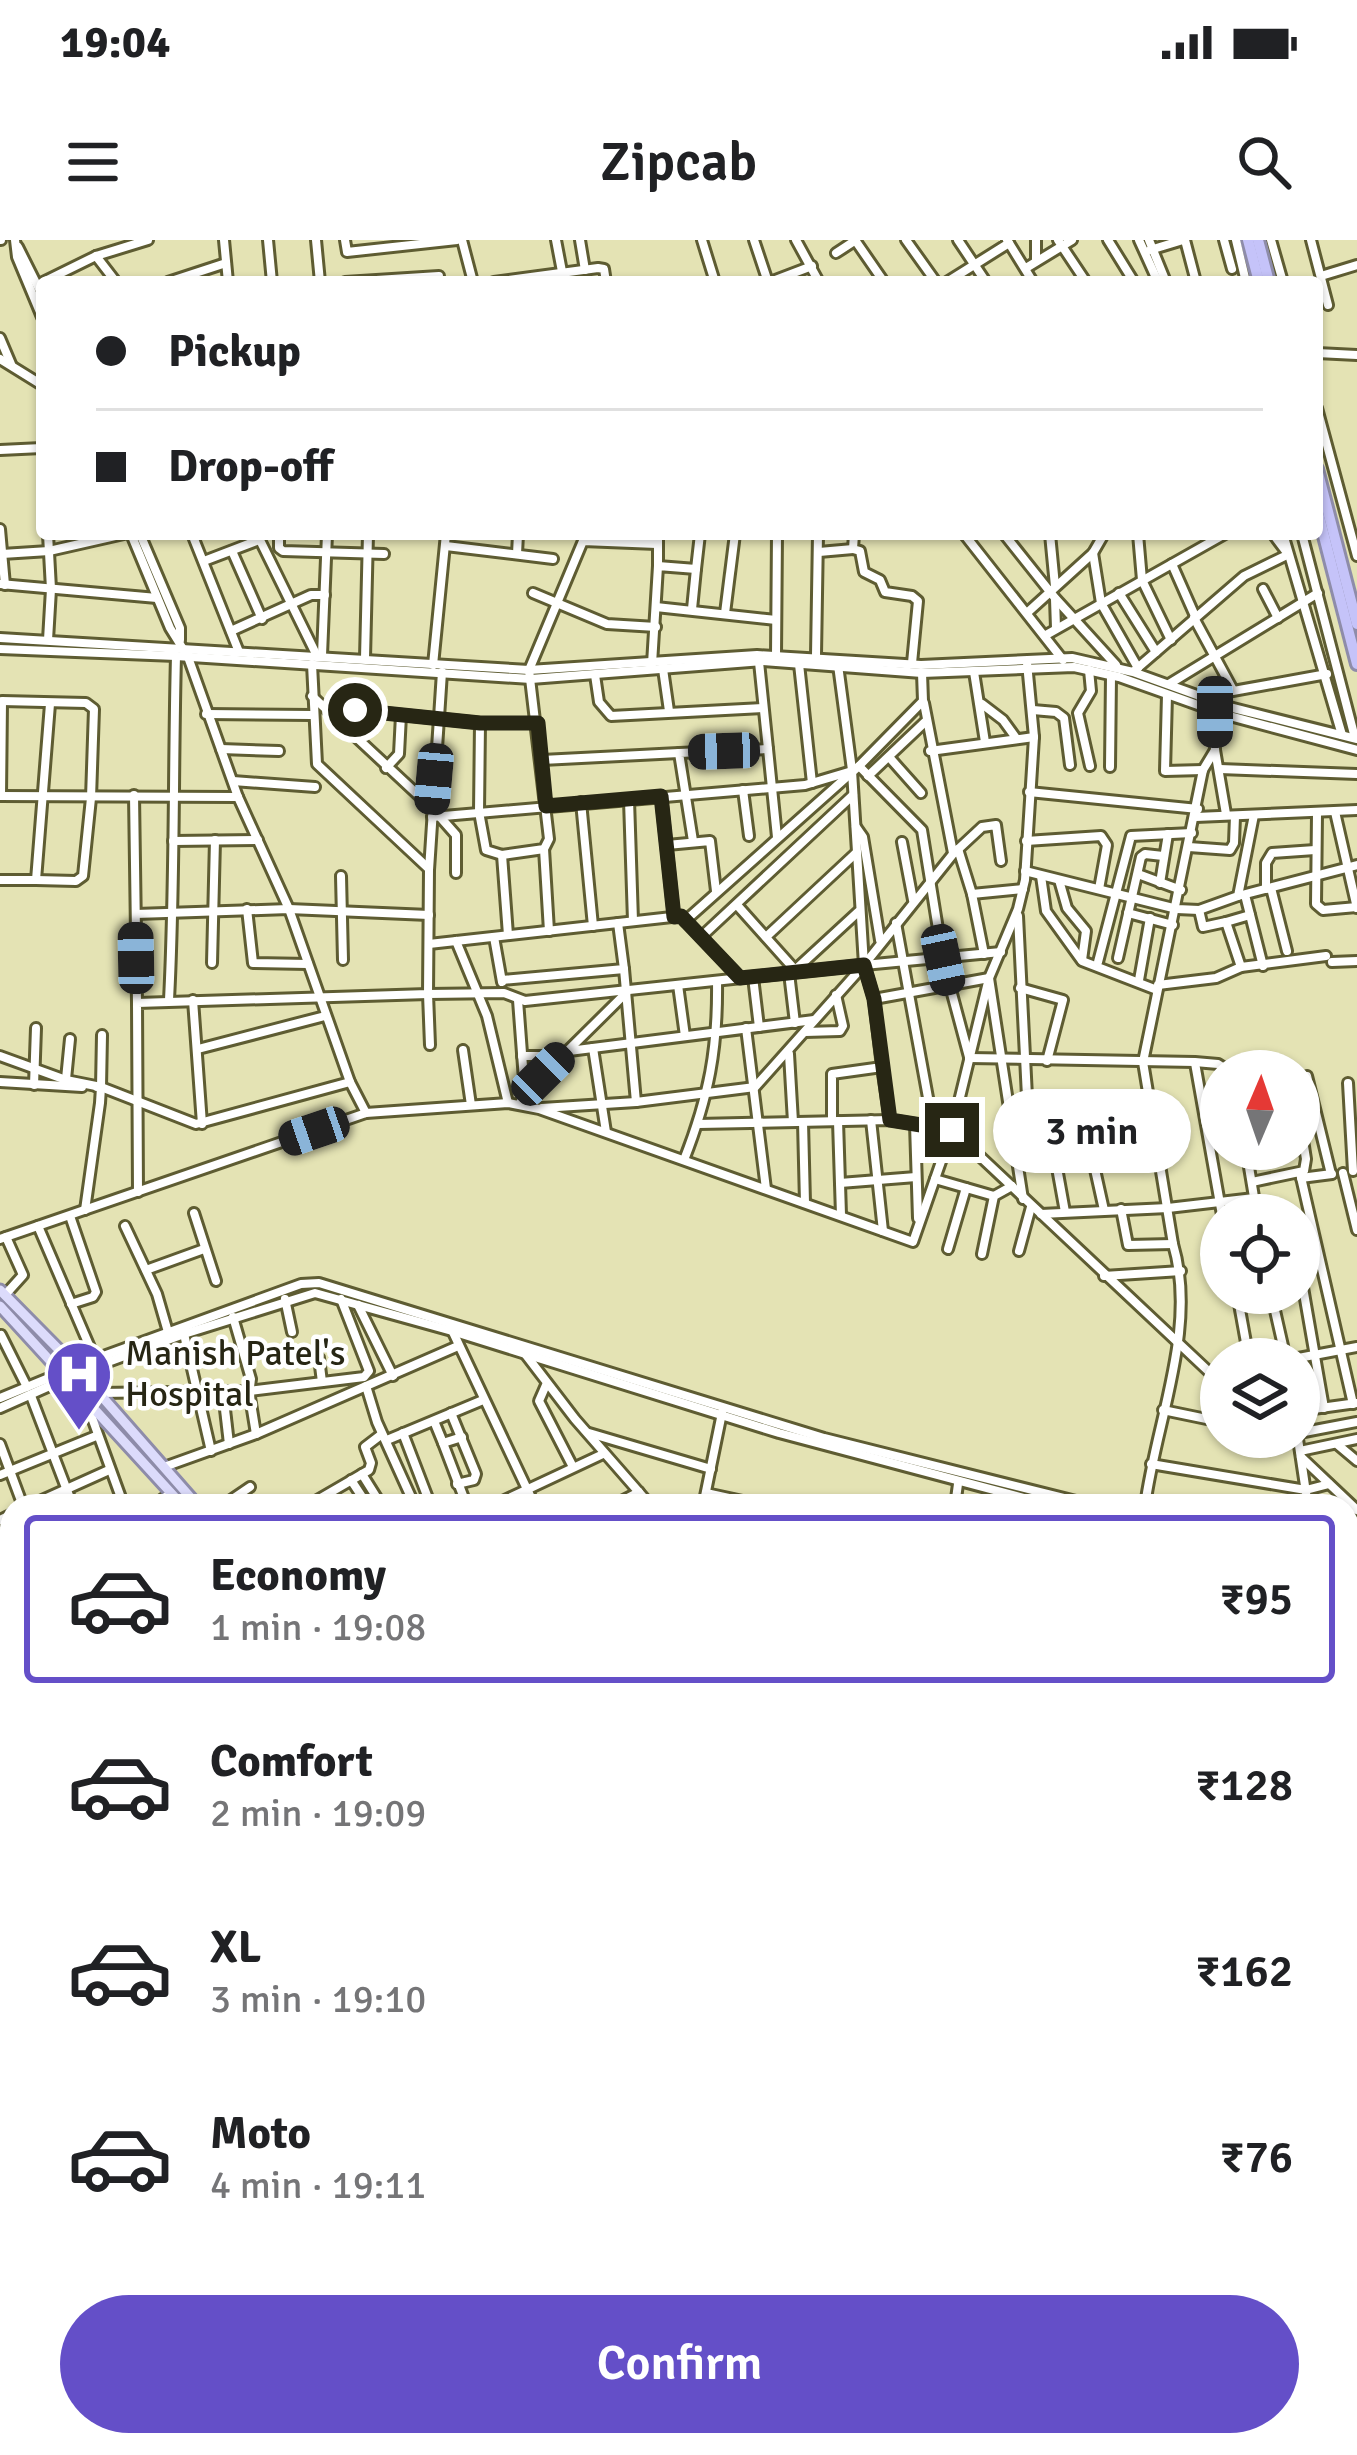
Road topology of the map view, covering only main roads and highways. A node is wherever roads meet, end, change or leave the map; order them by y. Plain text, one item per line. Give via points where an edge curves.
1 (1248, 240) edge
2 (1258, 240) edge
3 (1257, 276) edge
4 (1267, 276) edge
5 (1323, 492) edge
6 (1323, 532) edge
7 (1357, 624) edge
8 (1357, 664) edge
9 (2, 1297) edge
10 (72, 1372) junction
11 (173, 1494) edge
12 (188, 1494) edge

1 - 3 highway
2 - 4 highway
5 - 7 highway
6 - 8 highway
9 - 10 main road
10 - 11 main road
10 - 12 main road

